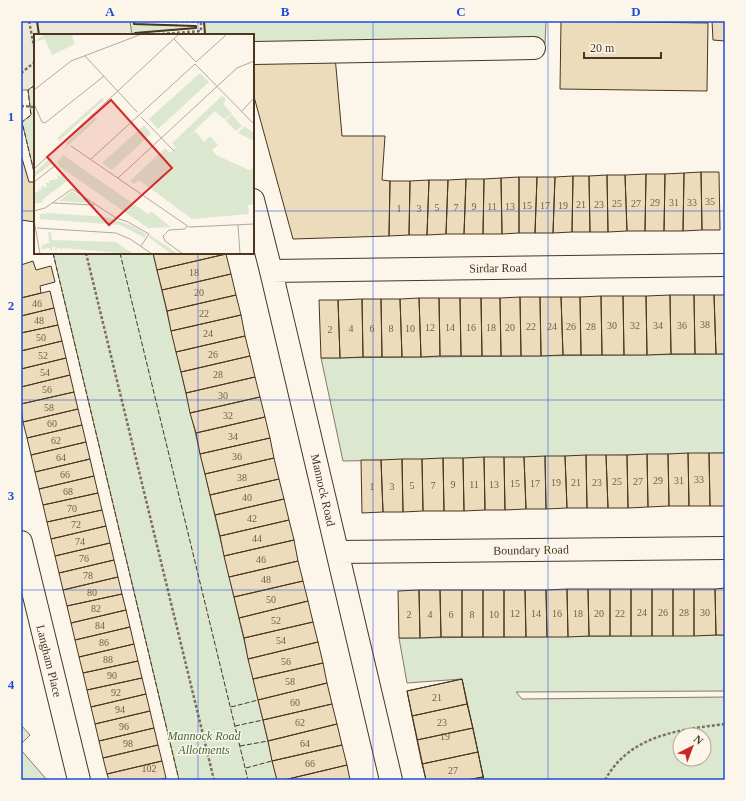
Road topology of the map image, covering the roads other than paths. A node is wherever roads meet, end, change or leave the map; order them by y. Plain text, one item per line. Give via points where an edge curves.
1 (534, 48) dead end
2 (254, 53) edge
3 (254, 204) edge
4 (725, 265) edge
5 (272, 271) junction
6 (21, 542) edge
7 (725, 548) edge
8 (338, 552) junction
9 (27, 588) edge
10 (79, 780) edge
11 (390, 780) edge

1 - 2 street
3 - 5 street, Mannock Road
4 - 5 street, Sirdar Road
5 - 8 street, Mannock Road
6 - 9 street, Langham Place
7 - 8 street, Boundary Road
8 - 11 street, Mannock Road
9 - 10 street, Langham Place

